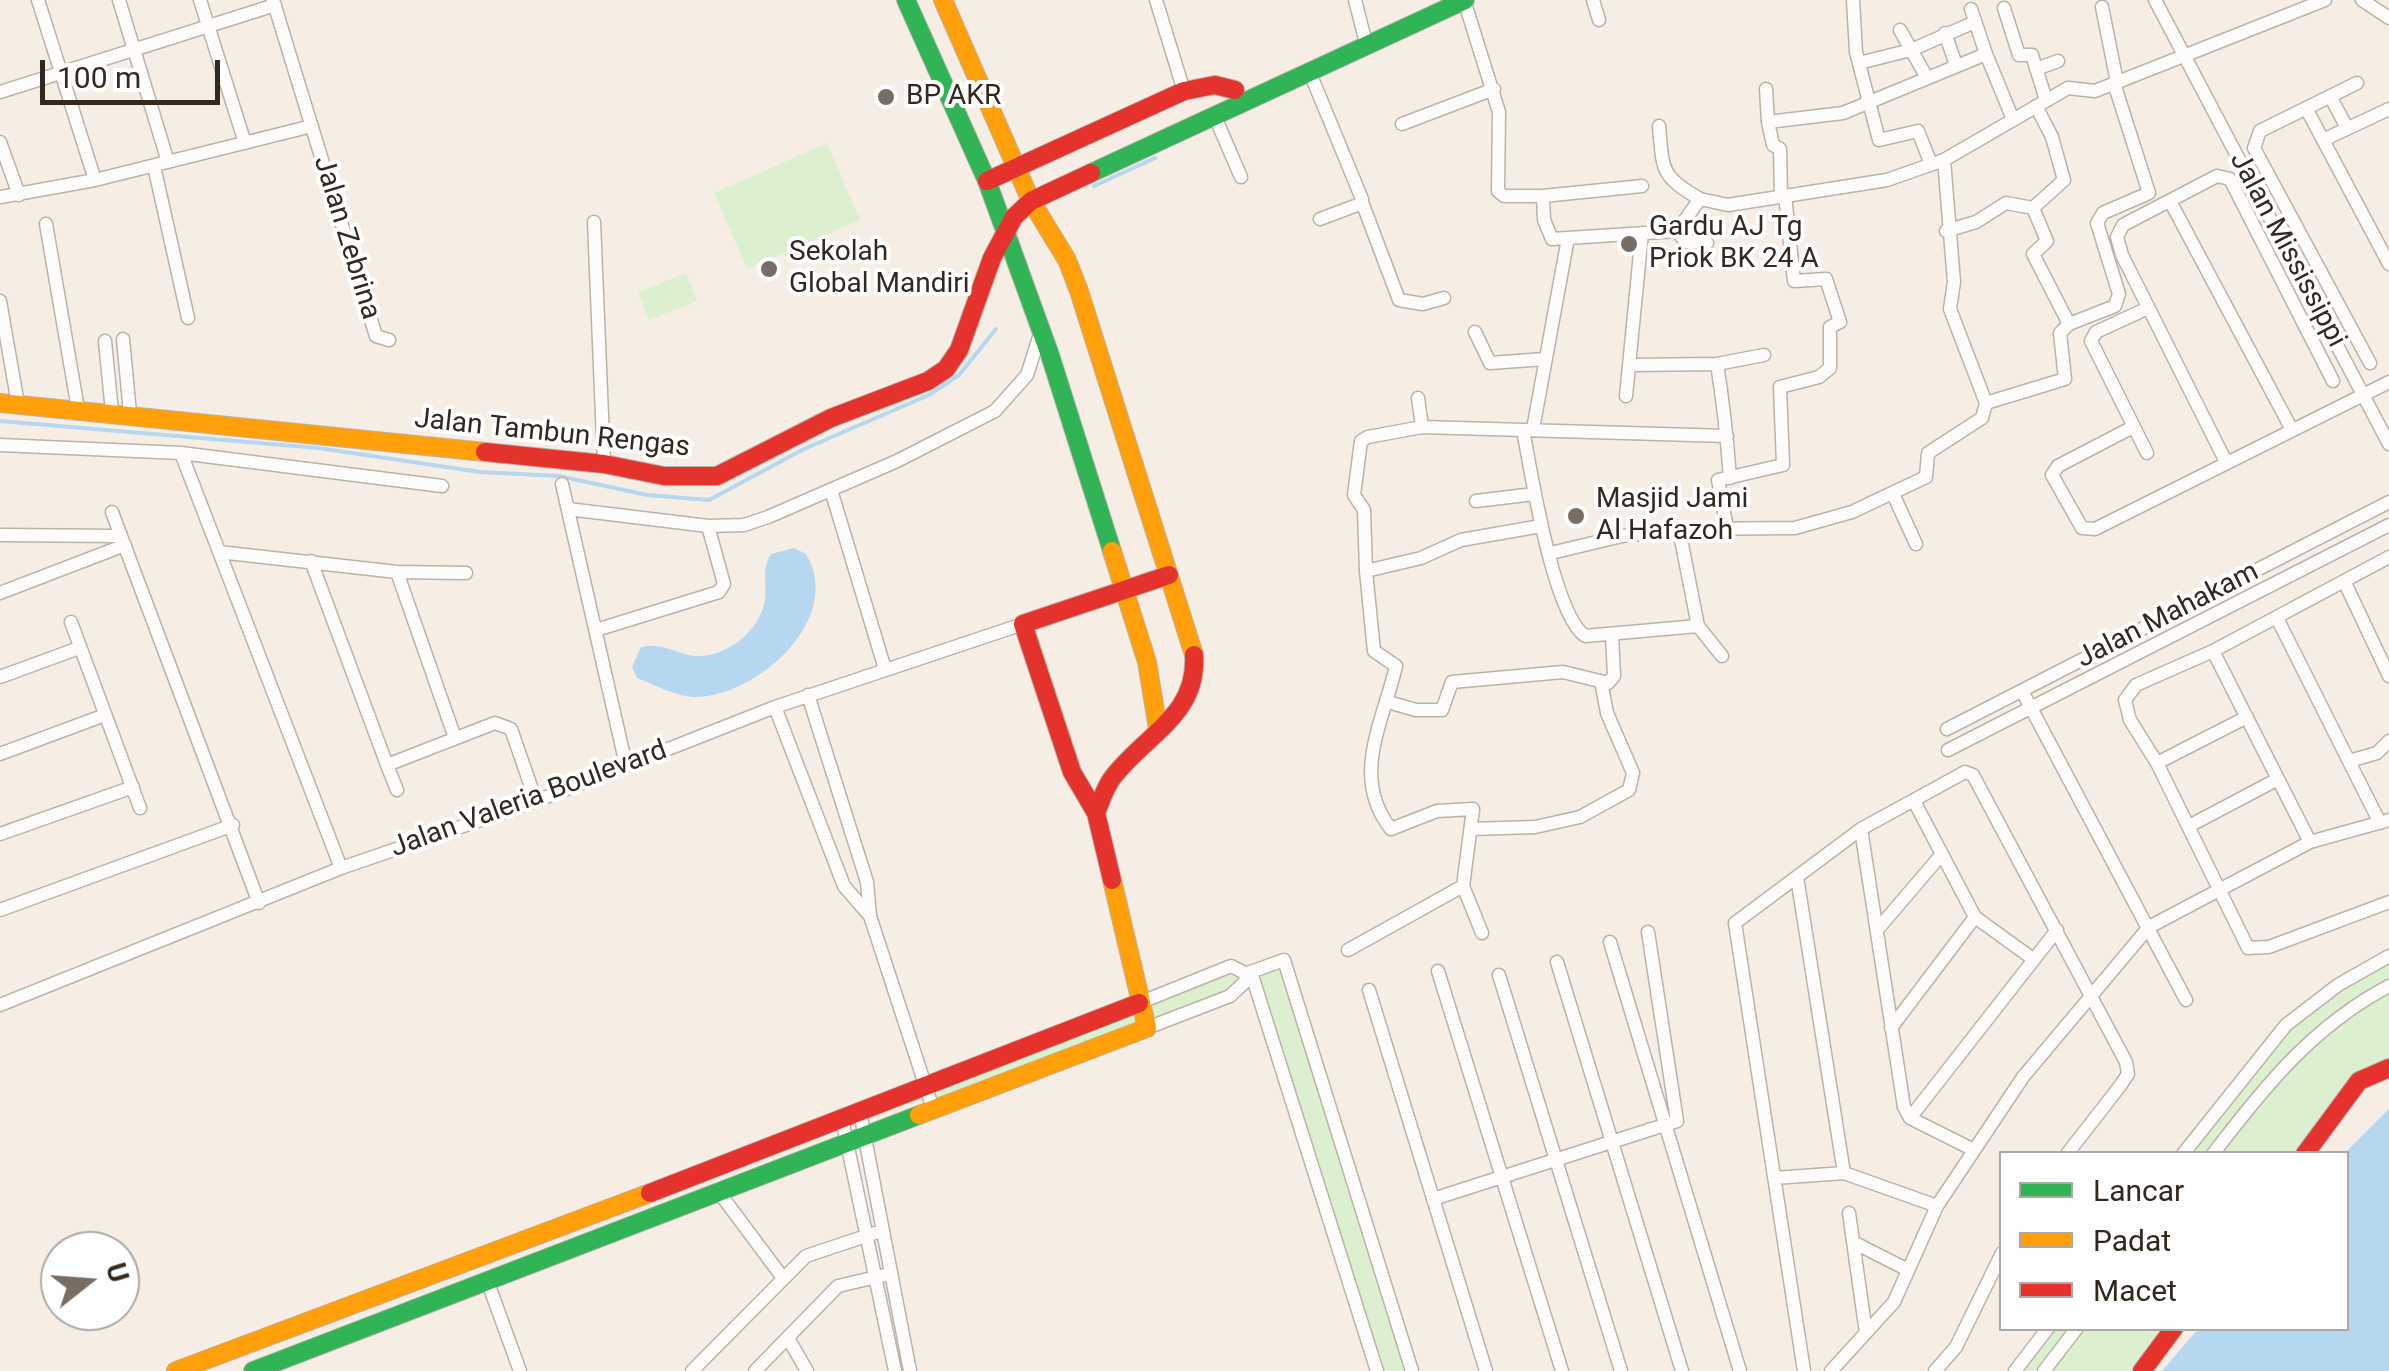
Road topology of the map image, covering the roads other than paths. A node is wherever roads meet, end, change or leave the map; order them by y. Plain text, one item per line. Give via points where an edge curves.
1 (38, 0) edge
2 (119, 0) edge
3 (200, 0) edge
4 (906, 0) edge
5 (943, 0) edge
6 (1156, 0) edge
7 (1356, 0) edge
8 (1593, 0) edge
9 (1853, 0) edge
10 (2154, 0) edge
11 (2325, 0) edge
12 (2362, 0) edge
13 (274, 3) edge
14 (1465, 3) edge
15 (2004, 8) dead end
16 (2102, 8) dead end
17 (2389, 18) edge
18 (1600, 20) dead end
19 (208, 27) junction
20 (1900, 30) dead end
21 (1944, 33) junction
22 (1367, 47) junction
23 (135, 49) junction
24 (1911, 50) junction
25 (1986, 54) junction
26 (2184, 56) junction
27 (2058, 61) dead end
28 (1860, 63) junction
29 (1956, 65) junction
30 (2036, 69) junction
31 (60, 72) junction
32 (1926, 76) junction
33 (1312, 78) junction
34 (2357, 82) dead end
35 (2115, 83) junction
36 (1766, 88) dead end
37 (1494, 89) junction
38 (1235, 90) dead end
39 (1184, 91) junction
40 (0, 92) edge
41 (2330, 96) junction
42 (2041, 103) junction
43 (1868, 104) junction
44 (2306, 108) junction
45 (2388, 112) edge
46 (1215, 117) junction
47 (2012, 117) junction
48 (1768, 122) junction
49 (1402, 124) dead end
50 (312, 126) junction
51 (1659, 126) dead end
52 (2346, 126) junction
53 (2323, 140) junction
54 (0, 142) edge
55 (245, 143) junction
56 (1937, 162) junction
57 (161, 164) junction
58 (1016, 168) junction
59 (1242, 178) dead end
60 (95, 180) junction
61 (986, 181) junction
62 (1642, 186) dead end
63 (19, 195) junction
64 (1783, 195) junction
65 (1543, 196) junction
66 (0, 198) edge
67 (1700, 199) junction
68 (1031, 201) junction
69 (2170, 201) junction
70 (1362, 202) junction
71 (2033, 208) junction
72 (1320, 219) dead end
73 (594, 222) dead end
74 (46, 224) dead end
75 (1678, 231) junction
76 (1946, 231) junction
77 (1642, 232) junction
78 (1006, 235) junction
79 (1568, 238) junction
80 (1708, 243) dead end
81 (2389, 264) edge
82 (1444, 298) dead end
83 (0, 301) edge
84 (2148, 308) junction
85 (188, 318) dead end
86 (2069, 324) junction
87 (1041, 331) junction
88 (1476, 332) dead end
89 (123, 339) dead end
90 (390, 340) dead end
91 (105, 342) dead end
92 (1764, 355) dead end
93 (1545, 359) junction
94 (2370, 362) dead end
95 (1716, 364) junction
96 (1628, 365) junction
97 (2334, 381) dead end
98 (2389, 382) edge
99 (2363, 393) junction
100 (1626, 396) dead end
101 (1418, 398) dead end
102 (9, 403) edge
103 (1986, 403) junction
104 (78, 409) junction
105 (121, 412) junction
106 (1422, 427) junction
107 (2133, 427) junction
108 (2291, 428) junction
109 (1528, 429) junction
110 (1727, 436) junction
111 (2389, 444) edge
112 (0, 445) edge
113 (2146, 452) dead end
114 (180, 453) junction
115 (2225, 460) junction
116 (604, 464) junction
117 (1730, 478) junction
118 (562, 484) dead end
119 (442, 486) dead end
120 (831, 490) junction
121 (1534, 494) junction
122 (1893, 494) junction
123 (1476, 501) dead end
124 (2389, 502) edge
125 (568, 510) junction
126 (112, 512) dead end
127 (2389, 525) edge
128 (708, 526) junction
129 (1541, 526) junction
130 (1727, 528) junction
131 (1679, 529) junction
132 (0, 535) edge
133 (123, 541) junction
134 (1916, 544) dead end
135 (219, 552) junction
136 (1551, 553) junction
137 (2389, 557) edge
138 (311, 561) junction
139 (1366, 571) junction
140 (396, 572) junction
141 (466, 573) dead end
142 (1170, 576) junction
143 (2345, 583) junction
144 (1123, 591) junction
145 (0, 592) edge
146 (2277, 618) junction
147 (71, 622) dead end
148 (1023, 624) junction
149 (1698, 626) junction
150 (596, 630) junction
151 (1612, 634) junction
152 (78, 648) junction
153 (2213, 651) junction
154 (1722, 656) dead end
155 (885, 669) junction
156 (2389, 676) edge
157 (0, 677) edge
158 (1601, 681) junction
159 (2022, 691) junction
160 (808, 696) junction
161 (1388, 702) junction
162 (775, 708) junction
163 (2031, 708) junction
164 (106, 715) junction
165 (2247, 717) junction
166 (1158, 728) junction
167 (1947, 729) dead end
168 (455, 738) junction
169 (2389, 741) edge
170 (1948, 750) dead end
171 (0, 754) edge
172 (2349, 760) junction
173 (2157, 764) junction
174 (387, 765) junction
175 (626, 765) junction
176 (2278, 779) junction
177 (132, 787) junction
178 (396, 790) dead end
179 (536, 801) junction
180 (1914, 801) junction
181 (140, 808) dead end
182 (1096, 813) junction
183 (2384, 822) edge
184 (233, 825) junction
185 (2188, 826) junction
186 (1471, 829) junction
187 (1861, 829) junction
188 (0, 834) edge
189 (2310, 842) junction
190 (1942, 854) junction
191 (340, 868) junction
192 (1797, 876) junction
193 (1463, 886) junction
194 (2221, 889) junction
195 (2389, 902) edge
196 (259, 903) junction
197 (0, 910) edge
198 (870, 916) junction
199 (1975, 916) junction
200 (2149, 927) junction
201 (1876, 930) junction
202 (2057, 930) junction
203 (1482, 932) dead end
204 (1648, 932) dead end
205 (1610, 942) dead end
206 (1348, 950) dead end
207 (2389, 956) edge
208 (2034, 958) junction
209 (1557, 962) dead end
210 (1438, 971) dead end
211 (1248, 973) junction
212 (1499, 975) dead end
213 (2389, 986) edge
214 (1368, 990) dead end
215 (2092, 996) junction
216 (2186, 1000) dead end
217 (1138, 1002) junction
218 (0, 1005) edge
219 (1146, 1028) junction
220 (1892, 1028) junction
221 (2389, 1068) edge
222 (925, 1087) junction
223 (933, 1109) junction
224 (860, 1112) junction
225 (1910, 1118) junction
226 (842, 1119) junction
227 (1665, 1124) junction
228 (856, 1138) junction
229 (1612, 1141) junction
230 (1974, 1150) junction
231 (2070, 1151) edge
232 (2185, 1151) edge
233 (2215, 1151) edge
234 (2307, 1151) edge
235 (1556, 1159) junction
236 (1844, 1173) junction
237 (1502, 1176) junction
238 (1774, 1178) junction
239 (718, 1191) junction
240 (1433, 1199) junction
241 (1937, 1206) junction
242 (1849, 1213) dead end
243 (876, 1233) junction
244 (1853, 1242) junction
245 (492, 1254) junction
246 (1999, 1259) edge
247 (1908, 1270) junction
248 (884, 1276) junction
249 (494, 1278) junction
250 (784, 1278) junction
251 (2046, 1331) edge
252 (2075, 1331) edge
253 (2172, 1331) edge
254 (1866, 1332) junction
255 (788, 1338) junction
256 (176, 1371) edge
257 (253, 1371) edge
258 (520, 1371) edge
259 (692, 1371) edge
260 (755, 1371) edge
261 (807, 1371) edge
262 (895, 1371) edge
263 (910, 1371) edge
264 (1377, 1371) edge
265 (1412, 1371) edge
266 (1486, 1371) edge
267 (1562, 1371) edge
268 (1622, 1371) edge
269 (1682, 1371) edge
270 (1740, 1371) edge
271 (1804, 1371) edge
272 (1831, 1371) edge
273 (1935, 1371) edge
274 (2015, 1371) edge
275 (2044, 1371) edge
276 (2142, 1371) edge

1 - 31 street
2 - 23 street
3 - 19 street
4 - 61 street
5 - 58 street
6 - 39 street
7 - 22 street
8 - 18 street
9 - 28 street
10 - 26 street, Jalan Mississippi
11 - 26 street
12 - 17 street
13 - 19 street, Jalan Zebrina
13 - 50 street, Jalan Zebrina
14 - 22 street, Jalan Tambun Rengas
14 - 37 street
15 - 30 street via 2019,55 2031,54
16 - 35 street
19 - 23 street, Jalan Zebrina
19 - 55 street
20 - 24 street
21 - 24 street
21 - 25 street via 1973,16
21 - 29 street
22 - 33 street, Jalan Tambun Rengas
23 - 31 street, Jalan Zebrina
23 - 57 street
24 - 28 street
24 - 32 street
25 - 29 street
25 - 47 street
26 - 35 street
26 - 99 street, Jalan Mississippi
27 - 30 street
28 - 43 street
29 - 32 street
30 - 42 street
31 - 40 street, Jalan Zebrina
31 - 60 street
32 - 43 street
33 - 46 street, Jalan Tambun Rengas
33 - 70 street
34 - 41 street
35 - 42 street via 2094,91 2070,88
35 - 86 street via 2149,193 2103,213 2097,223 2119,301
36 - 48 street
37 - 49 street
37 - 65 street via 1498,193
38 - 39 street
39 - 58 street
41 - 44 street
41 - 52 street
42 - 47 street
42 - 71 street via 2064,176
43 - 48 street via 1820,118
43 - 56 street via 1880,142 1918,130
44 - 53 street
44 - 94 street via 2260,131 2254,148
45 - 52 street
46 - 59 street
46 - 68 street, Jalan Tambun Rengas
47 - 56 street
48 - 64 street via 1780,155
50 - 55 street, Jalan Zebrina
50 - 90 street, Jalan Zebrina via 376,336
51 - 67 street via 1663,171
52 - 53 street
53 - 81 street
54 - 63 street
55 - 57 street, Jalan Zebrina
56 - 64 street via 1844,190
56 - 76 street
57 - 60 street, Jalan Zebrina
57 - 85 street
58 - 61 street
58 - 68 street
60 - 63 street, Jalan Zebrina
61 - 78 street
62 - 65 street
63 - 66 street, Jalan Zebrina
64 - 67 street via 1728,204
64 - 117 street via 1794,281 1826,279 1840,322 1830,327 1830,368 1780,388 1783,466
65 - 79 street via 1552,240
67 - 75 street
68 - 78 street, Jalan Tambun Rengas
68 - 142 street via 1079,291
69 - 84 street via 2123,225 2116,237
69 - 97 street via 2217,176 2230,178
69 - 108 street
70 - 72 street
70 - 82 street via 1400,300 1423,304
71 - 76 street via 2006,204
71 - 86 street via 2047,242 2034,254
73 - 116 street
74 - 104 street
75 - 77 street
75 - 80 street via 1686,242
76 - 103 street via 1952,320
77 - 79 street
77 - 96 street
78 - 87 street
78 - 116 street, Jalan Tambun Rengas via 953,361 928,382 831,418 717,476 664,476
79 - 93 street
83 - 102 street
84 - 107 street via 2091,340
84 - 115 street
86 - 103 street via 2060,333 2065,380
87 - 120 street via 1027,375 996,411
87 - 144 street
88 - 93 street via 1490,363
89 - 105 street
91 - 105 street
92 - 95 street
93 - 109 street
95 - 96 street
95 - 110 street
96 - 100 street
98 - 99 street
99 - 108 street
99 - 111 street, Jalan Mississippi
101 - 106 street
102 - 104 street, Jalan Tambun Rengas
103 - 122 street via 1982,418 1928,453 1924,478
104 - 105 street, Jalan Tambun Rengas
105 - 116 street, Jalan Tambun Rengas
106 - 109 street
106 - 139 street via 1361,441 1354,495 1364,510
107 - 113 street
107 - 115 street via 2052,475 2082,528 2095,529
108 - 115 street
109 - 110 street
109 - 121 street
110 - 117 street
112 - 114 street
114 - 119 street
114 - 135 street
117 - 130 street via 1718,482
118 - 125 street
120 - 128 street via 744,524
120 - 155 street
121 - 123 street
121 - 129 street
122 - 130 street via 1796,528
122 - 134 street
124 - 159 street, Jalan Mahakam
125 - 128 street
125 - 150 street
126 - 133 street
127 - 163 street, Jalan Mahakam
128 - 150 street via 724,584 719,592
129 - 136 street
129 - 139 street via 1461,540
130 - 131 street
131 - 136 street
131 - 149 street
132 - 133 street
133 - 145 street
133 - 184 street
135 - 138 street
135 - 191 street
136 - 151 street via 1572,624 1584,636
137 - 143 street
138 - 140 street
138 - 174 street
139 - 161 street via 1374,652 1395,664
140 - 141 street
140 - 168 street
142 - 144 street
142 - 166 street via 1194,650 1196,682 1188,700
143 - 146 street
143 - 156 street
144 - 148 street
144 - 166 street via 1147,662
146 - 153 street
146 - 172 street
147 - 152 street
148 - 155 street, Jalan Valeria Boulevard
148 - 182 street via 1072,772
149 - 151 street
149 - 154 street
150 - 175 street
151 - 158 street via 1614,676
152 - 157 street
152 - 164 street
153 - 165 street
153 - 173 street via 2128,691 2126,713
155 - 160 street, Jalan Valeria Boulevard
158 - 161 street via 1563,672 1452,682 1444,709
158 - 186 street via 1633,774 1629,790 1580,817 1535,827
159 - 163 street
159 - 167 street, Jalan Mahakam
160 - 162 street, Jalan Valeria Boulevard
160 - 198 street via 867,882
161 - 186 street via 1368,774 1388,827 1437,810 1470,808
162 - 175 street, Jalan Valeria Boulevard
162 - 198 street via 844,886
163 - 170 street, Jalan Mahakam
163 - 200 street
164 - 171 street
164 - 177 street
165 - 173 street
165 - 176 street
166 - 182 street via 1111,780
168 - 174 street
168 - 179 street via 495,723 511,728
169 - 172 street via 2377,753
172 - 183 street
173 - 185 street
174 - 178 street
175 - 179 street, Jalan Valeria Boulevard
176 - 185 street
176 - 189 street
177 - 181 street
177 - 188 street
179 - 191 street, Jalan Valeria Boulevard
180 - 187 street
180 - 190 street
180 - 202 street via 1970,772
182 - 217 street
183 - 189 street
184 - 196 street
184 - 197 street
185 - 194 street
186 - 193 street
187 - 192 street
187 - 201 street
189 - 194 street
190 - 199 street
190 - 201 street
191 - 196 street, Jalan Valeria Boulevard
192 - 236 street
192 - 238 street via 1740,916 1734,932
193 - 203 street
193 - 206 street
194 - 195 street via 2244,942 2255,950
194 - 200 street
196 - 218 street, Jalan Valeria Boulevard
198 - 222 street
199 - 208 street
199 - 220 street
200 - 215 street
200 - 216 street
201 - 220 street
202 - 208 street
202 - 215 street
204 - 227 street via 1677,1121
205 - 227 street
207 - 232 street via 2286,1025
208 - 225 street
209 - 229 street
210 - 237 street
211 - 217 street via 1230,966
211 - 219 street via 1234,994
211 - 264 street
211 - 265 street via 1284,960
212 - 235 street
213 - 233 street via 2304,1044
214 - 240 street
215 - 230 street
215 - 231 street via 2128,1074
217 - 219 street
217 - 222 street
219 - 223 street
220 - 225 street via 1898,1090
221 - 234 street via 2359,1081
222 - 223 street
222 - 224 street
223 - 228 street
224 - 226 street
224 - 228 street
225 - 230 street
226 - 228 street
226 - 245 street
227 - 229 street
227 - 270 street
228 - 239 street
228 - 243 street
229 - 235 street
229 - 269 street
230 - 241 street
235 - 237 street
235 - 268 street
236 - 238 street
236 - 241 street
237 - 240 street
237 - 267 street
238 - 271 street
239 - 249 street
239 - 250 street
240 - 266 street
241 - 247 street
242 - 244 street
243 - 248 street
243 - 250 street via 819,1248
244 - 247 street
244 - 254 street
245 - 249 street
245 - 256 street
246 - 273 street via 1956,1347
247 - 254 street via 1894,1302
248 - 255 street via 838,1286
248 - 262 street
248 - 263 street
249 - 257 street
249 - 258 street
250 - 259 street
251 - 274 street
252 - 275 street
253 - 276 street
254 - 272 street
255 - 260 street
255 - 261 street

